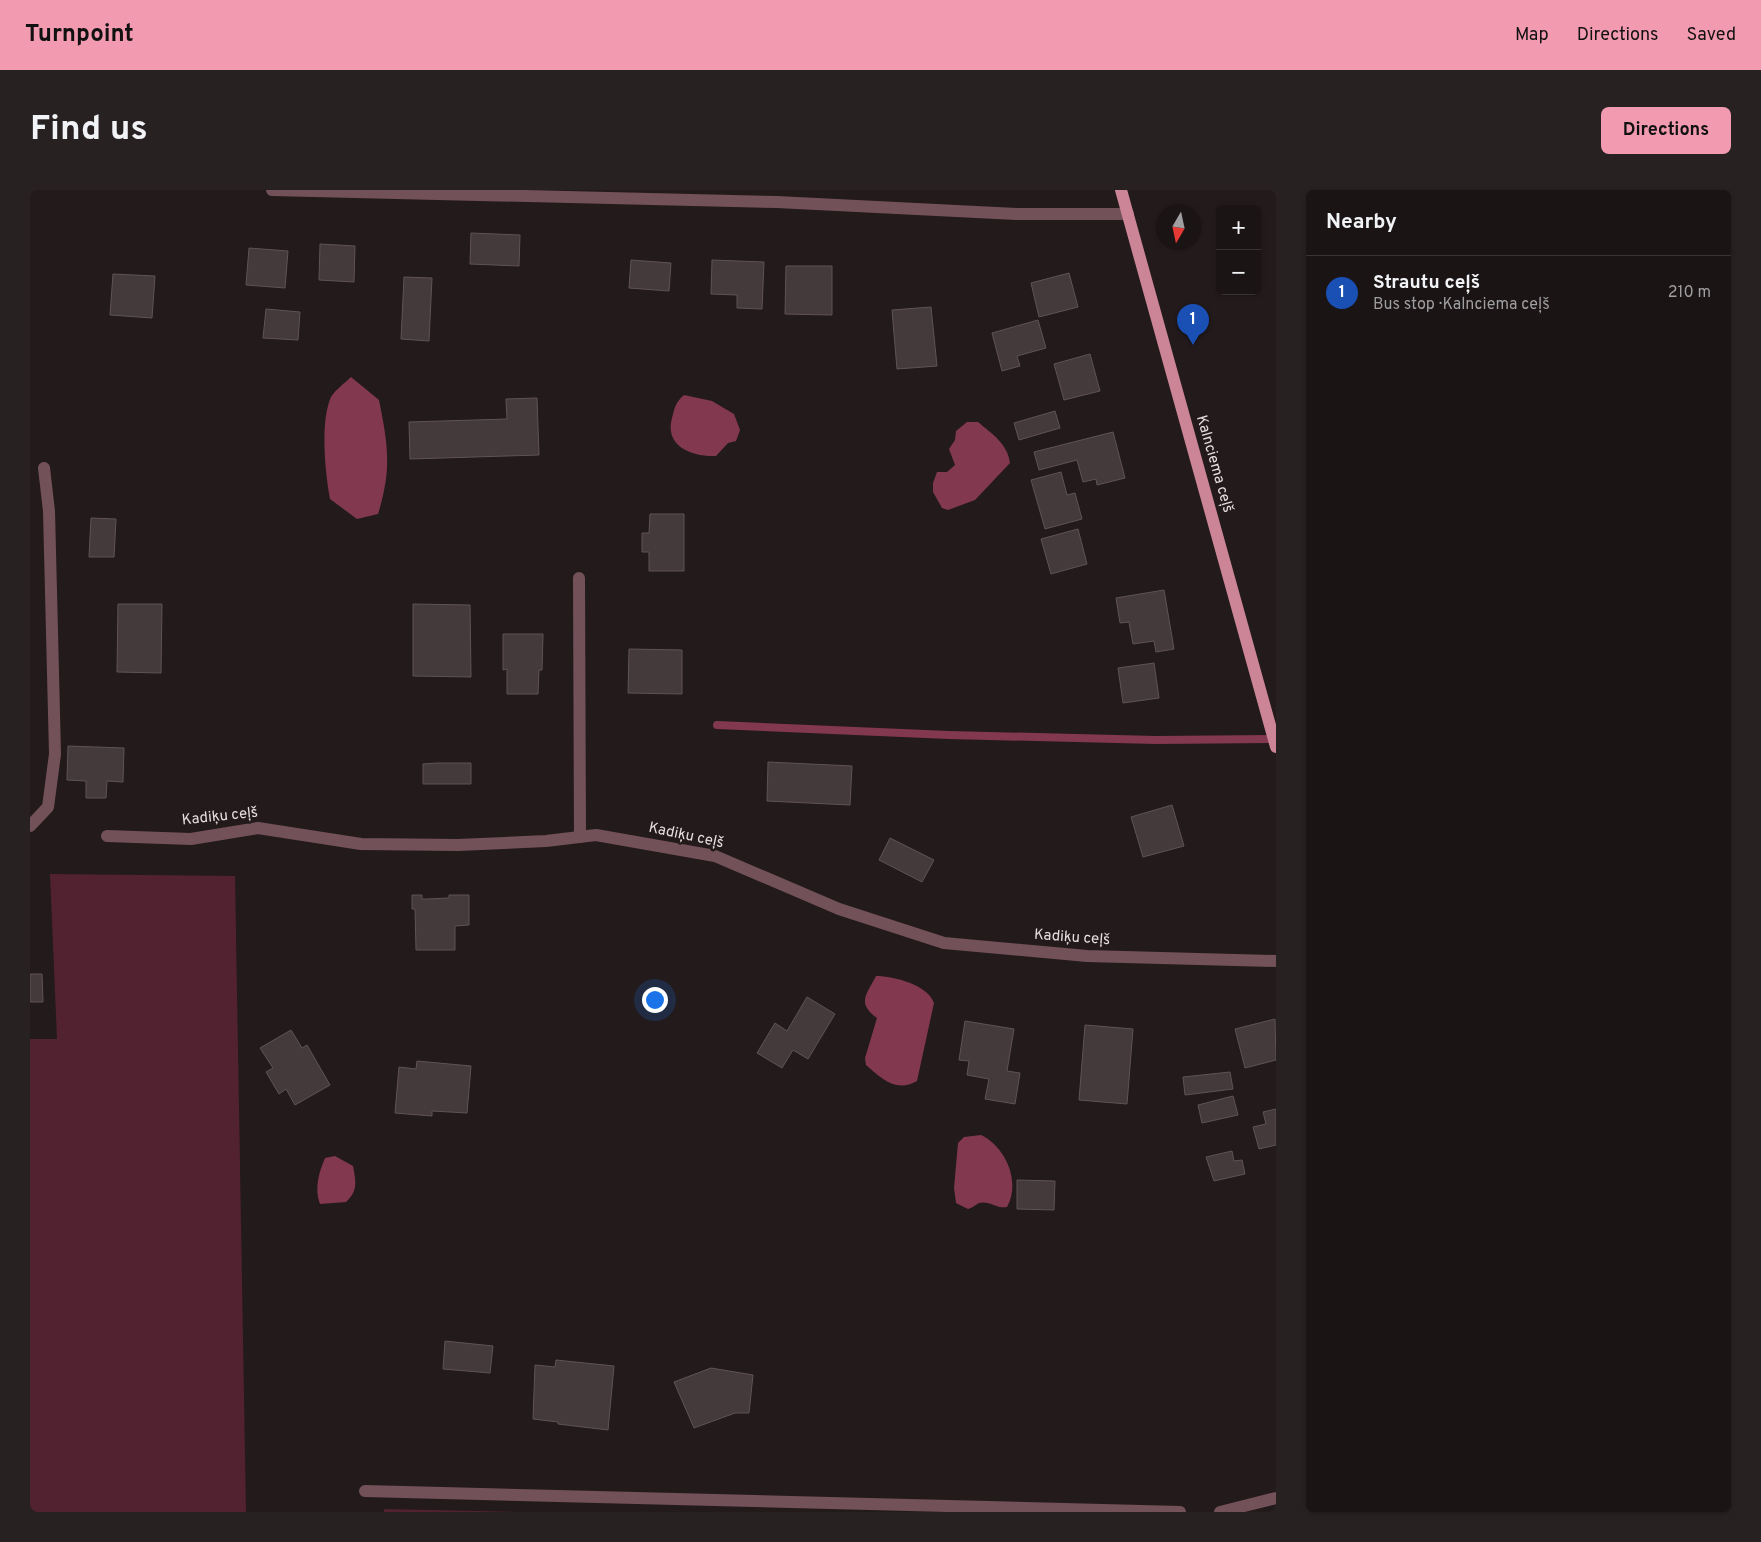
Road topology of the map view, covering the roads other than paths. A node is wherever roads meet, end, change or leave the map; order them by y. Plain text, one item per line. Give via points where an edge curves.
1 (272, 190) edge
2 (1121, 190) edge
3 (1128, 214) junction
4 (44, 468) dead end
5 (579, 578) dead end
6 (1276, 747) edge
7 (30, 826) edge
8 (107, 836) dead end
9 (580, 837) junction
10 (1276, 961) edge
11 (365, 1491) dead end
12 (1276, 1498) edge
13 (1180, 1512) edge
14 (1220, 1512) edge

1 - 3 street via 777,202 1016,214
2 - 3 main road, Kalnciema ceļš
3 - 6 main road, Kalnciema ceļš
4 - 7 street via 49,511 55,754 48,807
5 - 9 street
8 - 9 street, Kadiķu ceļš via 191,839 258,828 361,844 458,845
9 - 10 street, Kadiķu ceļš via 596,835 715,856 840,909 944,943 1087,956
11 - 13 street
12 - 14 street

